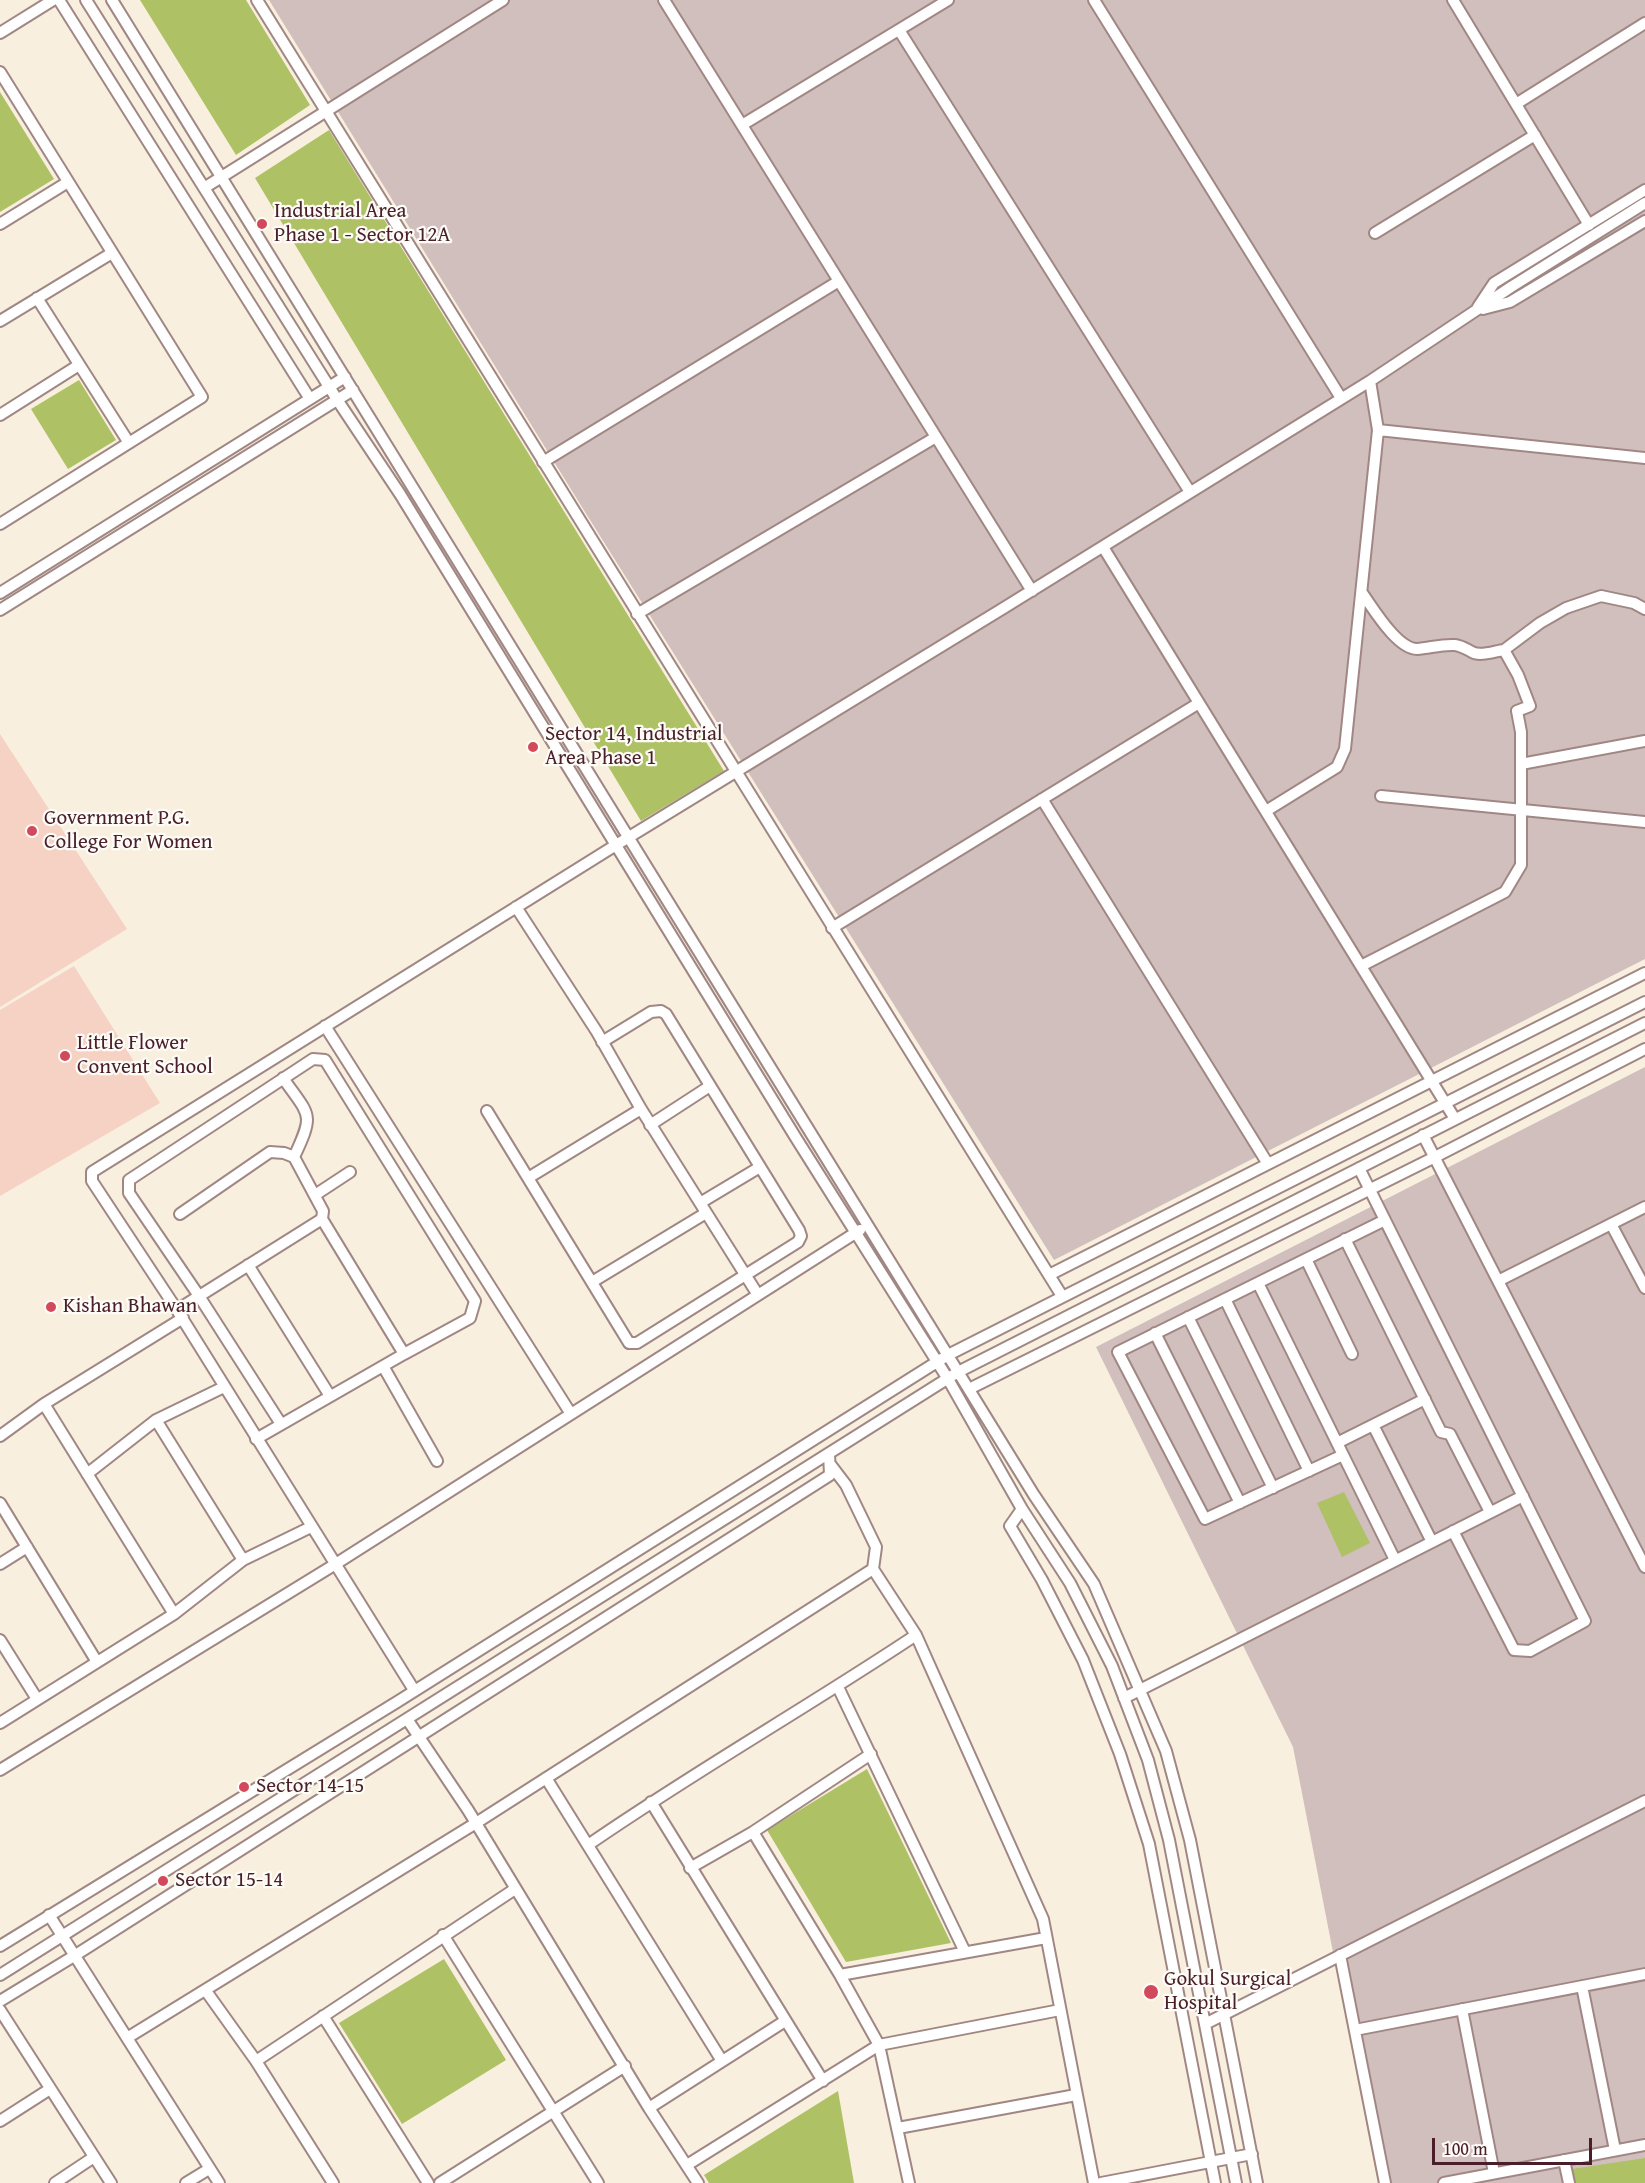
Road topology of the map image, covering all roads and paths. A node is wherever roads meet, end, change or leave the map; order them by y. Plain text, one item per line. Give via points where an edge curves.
1 (53, 0) edge
2 (59, 0) edge
3 (86, 0) edge
4 (112, 0) edge
5 (258, 0) edge
6 (503, 0) edge
7 (664, 0) edge
8 (948, 0) edge
9 (1094, 0) edge
10 (1453, 0) edge
11 (1645, 23) edge
12 (899, 30) junction
13 (0, 33) edge
14 (0, 72) edge
15 (1516, 104) junction
16 (326, 111) junction
17 (742, 125) junction
18 (1535, 135) junction
19 (221, 177) junction
20 (68, 182) junction
21 (204, 188) junction
22 (1645, 190) edge
23 (1645, 203) edge
24 (1645, 220) edge
25 (0, 224) edge
26 (1589, 225) junction
27 (1375, 233) dead end
28 (112, 253) junction
29 (839, 281) junction
30 (37, 298) junction
31 (1474, 312) junction
32 (0, 321) edge
33 (79, 365) junction
34 (345, 377) junction
35 (1370, 381) junction
36 (329, 387) junction
37 (353, 390) junction
38 (1341, 398) junction
39 (310, 399) junction
40 (338, 401) junction
41 (0, 415) edge
42 (1378, 430) junction
43 (936, 437) junction
44 (129, 443) junction
45 (1645, 458) edge
46 (543, 462) junction
47 (1190, 492) junction
48 (0, 524) edge
49 (1103, 547) junction
50 (1032, 591) junction
51 (0, 593) edge
52 (1362, 593) junction
53 (1645, 609) edge
54 (0, 610) edge
55 (637, 614) junction
56 (1504, 650) junction
57 (1199, 703) junction
58 (1645, 741) edge
59 (1521, 764) junction
60 (735, 772) junction
61 (1381, 796) dead end
62 (1042, 799) junction
63 (1520, 810) junction
64 (1266, 811) junction
65 (1645, 822) edge
66 (629, 837) junction
67 (616, 845) junction
68 (516, 907) junction
69 (832, 927) junction
70 (1361, 966) junction
71 (1645, 973) edge
72 (1645, 1002) edge
73 (1645, 1023) edge
74 (325, 1026) junction
75 (602, 1042) junction
76 (1645, 1049) edge
77 (283, 1078) junction
78 (1432, 1081) junction
79 (710, 1086) junction
80 (1446, 1104) junction
81 (641, 1109) junction
82 (487, 1111) dead end
83 (1455, 1119) junction
84 (650, 1125) junction
85 (1423, 1135) junction
86 (294, 1157) junction
87 (1435, 1157) junction
88 (1268, 1164) junction
89 (760, 1167) junction
90 (1359, 1168) junction
91 (350, 1172) dead end
92 (528, 1178) junction
93 (1370, 1190) junction
94 (315, 1196) junction
95 (1645, 1206) edge
96 (703, 1208) junction
97 (180, 1214) dead end
98 (322, 1219) junction
99 (1385, 1220) junction
100 (1611, 1224) junction
101 (868, 1225) junction
102 (856, 1233) junction
103 (1345, 1239) junction
104 (1306, 1259) junction
105 (248, 1265) junction
106 (745, 1275) junction
107 (1049, 1275) junction
108 (1498, 1281) junction
109 (592, 1282) junction
110 (1258, 1282) junction
111 (1645, 1288) edge
112 (758, 1295) junction
113 (199, 1296) junction
114 (1062, 1296) junction
115 (1225, 1299) junction
116 (180, 1314) junction
117 (1188, 1317) junction
118 (1155, 1334) junction
119 (404, 1354) junction
120 (1352, 1354) dead end
121 (948, 1355) junction
122 (937, 1362) junction
123 (383, 1366) junction
124 (958, 1372) junction
125 (948, 1379) junction
126 (224, 1387) junction
127 (969, 1389) junction
128 (330, 1396) junction
129 (1425, 1399) junction
130 (44, 1404) junction
131 (571, 1414) junction
132 (156, 1420) junction
133 (281, 1424) junction
134 (1373, 1425) junction
135 (0, 1436) edge
136 (256, 1439) junction
137 (1337, 1443) junction
138 (1343, 1455) junction
139 (829, 1458) junction
140 (437, 1461) dead end
141 (1309, 1471) junction
142 (87, 1474) junction
143 (1273, 1488) junction
144 (1523, 1496) junction
145 (0, 1503) edge
146 (1240, 1503) junction
147 (1022, 1509) junction
148 (1490, 1512) junction
149 (311, 1527) junction
150 (1454, 1531) junction
151 (1432, 1542) junction
152 (27, 1547) junction
153 (243, 1560) junction
154 (1395, 1560) junction
155 (0, 1564) edge
156 (334, 1565) junction
157 (1645, 1568) edge
158 (873, 1569) junction
159 (174, 1614) junction
160 (916, 1635) junction
161 (0, 1640) edge
162 (97, 1662) junction
163 (838, 1687) junction
164 (1139, 1690) junction
165 (410, 1692) junction
166 (1124, 1698) junction
167 (37, 1700) junction
168 (412, 1716) junction
169 (0, 1723) edge
170 (420, 1736) junction
171 (871, 1754) junction
172 (0, 1770) edge
173 (546, 1778) junction
174 (651, 1802) junction
175 (1645, 1802) edge
176 (476, 1823) junction
177 (753, 1832) junction
178 (588, 1845) junction
179 (690, 1868) junction
180 (515, 1889) junction
181 (49, 1915) junction
182 (443, 1935) junction
183 (62, 1936) junction
184 (1046, 1938) junction
185 (0, 1946) edge
186 (964, 1952) junction
187 (1341, 1955) junction
188 (75, 1956) junction
189 (1645, 1974) edge
190 (0, 1975) edge
191 (840, 1975) junction
192 (1582, 1986) junction
193 (206, 1991) junction
194 (0, 2001) edge
195 (1462, 2009) junction
196 (0, 2010) edge
197 (1060, 2010) junction
198 (1224, 2014) junction
199 (323, 2016) junction
200 (785, 2021) junction
201 (1205, 2024) junction
202 (1355, 2030) junction
203 (127, 2038) junction
204 (879, 2045) junction
205 (256, 2061) junction
206 (722, 2061) junction
207 (625, 2066) junction
208 (823, 2081) junction
209 (51, 2089) junction
210 (1076, 2095) junction
211 (649, 2108) junction
212 (553, 2111) junction
213 (0, 2121) edge
214 (898, 2128) junction
215 (1645, 2145) edge
216 (1616, 2150) junction
217 (1252, 2154) junction
218 (94, 2157) junction
219 (1231, 2158) junction
220 (1564, 2160) junction
221 (1211, 2162) junction
222 (687, 2165) junction
223 (209, 2169) junction
224 (1494, 2173) junction
225 (595, 2182) edge
226 (55, 2183) edge
227 (111, 2183) edge
228 (186, 2183) edge
229 (219, 2183) edge
230 (333, 2183) edge
231 (428, 2183) edge
232 (440, 2183) edge
233 (698, 2183) edge
234 (909, 2183) edge
235 (1094, 2183) edge
236 (1101, 2183) edge
237 (1215, 2183) edge
238 (1236, 2183) edge
239 (1257, 2183) edge
240 (1385, 2183) edge
241 (1444, 2183) edge
242 (1569, 2183) edge

1 - 13 street
2 - 39 street
3 - 21 street
4 - 19 street
5 - 16 street
6 - 16 street
7 - 17 street
8 - 12 street
9 - 38 street
10 - 15 street
11 - 15 street
12 - 17 street
12 - 47 street
14 - 20 street
15 - 18 street
16 - 19 street
16 - 46 street
17 - 29 street
18 - 26 street
18 - 27 street
19 - 21 street
19 - 34 street
20 - 25 street
20 - 28 street
21 - 36 street
22 - 26 street
23 - 31 street
24 - 31 street via 1510,302
26 - 31 street via 1494,283
28 - 30 street
28 - 44 street via 202,398
29 - 43 street
29 - 46 street
30 - 32 street
30 - 33 street
31 - 35 street
33 - 41 street
33 - 44 street
34 - 36 street
34 - 37 street
35 - 38 street
35 - 42 street
36 - 39 street
36 - 40 street
37 - 40 street
37 - 66 street
38 - 47 street
39 - 51 street
40 - 54 street
40 - 67 street
42 - 45 street
42 - 52 street
43 - 50 street
43 - 55 street
44 - 48 street
46 - 55 street
47 - 49 street
49 - 50 street
49 - 57 street
50 - 60 street
52 - 56 street via 1387,627 1410,648 1456,645 1481,654
52 - 64 street via 1345,749 1337,767
53 - 56 street via 1601,596 1566,608
55 - 60 street
56 - 59 street via 1530,706 1516,711 1521,732
57 - 62 street
57 - 64 street
58 - 59 street
59 - 63 street
60 - 66 street
60 - 69 street
61 - 63 street
62 - 69 street
62 - 88 street
63 - 65 street
63 - 70 street via 1521,865 1505,892
64 - 70 street
66 - 67 street
66 - 101 street
67 - 68 street
67 - 102 street
68 - 74 street
68 - 75 street
69 - 107 street
70 - 78 street
71 - 78 street
72 - 80 street
73 - 83 street
74 - 116 street via 92,1172 92,1181
74 - 131 street
75 - 79 street via 651,1012 661,1011
75 - 81 street
76 - 87 street
77 - 86 street via 309,1120
77 - 113 street via 129,1180 129,1192
77 - 119 street via 313,1059 326,1060 475,1302 470,1318
78 - 80 street
78 - 88 street
79 - 84 street
79 - 89 street
80 - 83 street
80 - 114 street
81 - 84 street
81 - 92 street
82 - 92 street
83 - 85 street
84 - 96 street
85 - 87 street
85 - 90 street
86 - 94 street
86 - 97 street via 270,1152
87 - 93 street
87 - 108 street
88 - 107 street
89 - 96 street
89 - 106 street via 801,1236 798,1242
90 - 93 street
90 - 124 street
91 - 94 street
92 - 109 street
93 - 99 street
93 - 127 street
94 - 98 street via 323,1211
95 - 100 street
96 - 106 street
96 - 109 street
98 - 105 street
98 - 119 street
99 - 103 street
99 - 144 street
100 - 108 street
100 - 111 street
101 - 102 street
101 - 121 street
102 - 112 street
102 - 122 street
103 - 104 street
103 - 129 street
104 - 110 street
104 - 120 street
105 - 113 street
105 - 128 street
106 - 109 street via 637,1343 629,1342
106 - 112 street
107 - 114 street
108 - 157 street
110 - 115 street
110 - 137 street
112 - 131 street
113 - 116 street
113 - 133 street
114 - 121 street
115 - 117 street
115 - 141 street
116 - 126 street
116 - 130 street
117 - 118 street
117 - 143 street
118 - 146 street
118 - 146 street via 1118,1352 1205,1519
119 - 123 street
121 - 122 street
121 - 124 street
122 - 125 street
122 - 165 street
123 - 128 street
123 - 140 street
124 - 125 street
124 - 127 street
125 - 139 street
125 - 147 street
126 - 132 street
126 - 136 street
127 - 164 street via 1094,1584
128 - 133 street
129 - 134 street
129 - 148 street via 1441,1432 1450,1434
130 - 135 street
130 - 142 street
131 - 156 street
132 - 142 street
132 - 153 street
133 - 136 street
134 - 137 street
134 - 151 street
136 - 149 street
137 - 138 street
138 - 141 street
138 - 154 street
139 - 158 street via 876,1547
139 - 168 street
139 - 170 street via 830,1475
141 - 143 street
142 - 159 street
143 - 146 street
144 - 148 street
144 - 150 street via 1585,1621 1530,1651 1514,1650
145 - 152 street
147 - 166 street via 1071,1583
147 - 221 street via 1010,1526 1083,1660 1149,1844
148 - 150 street
149 - 153 street
149 - 156 street
150 - 151 street
151 - 154 street
152 - 155 street
152 - 162 street
153 - 159 street
154 - 164 street
156 - 165 street
156 - 172 street
158 - 160 street
158 - 173 street
159 - 162 street
160 - 163 street
160 - 184 street via 1043,1919
161 - 167 street
162 - 167 street
163 - 171 street
163 - 174 street
164 - 166 street
164 - 198 street via 1166,1751 1190,1840
165 - 168 street
165 - 181 street
166 - 201 street via 1148,1760 1169,1840
167 - 169 street
168 - 170 street
168 - 183 street
170 - 176 street
170 - 188 street
171 - 177 street
171 - 186 street
173 - 176 street
173 - 178 street
174 - 178 street
174 - 179 street
175 - 187 street
176 - 180 street
176 - 193 street
177 - 179 street
177 - 191 street
178 - 206 street
179 - 200 street
180 - 182 street
180 - 207 street
181 - 183 street
181 - 185 street
182 - 199 street
182 - 212 street
183 - 188 street
183 - 190 street
184 - 186 street
184 - 197 street
186 - 191 street
187 - 198 street
187 - 202 street
188 - 194 street
188 - 203 street
189 - 192 street
191 - 204 street
192 - 195 street
192 - 216 street
193 - 203 street
193 - 205 street
195 - 202 street
195 - 224 street
196 - 209 street
197 - 204 street
197 - 210 street
198 - 201 street
198 - 217 street
199 - 205 street
199 - 231 street
200 - 206 street
200 - 208 street
201 - 219 street
202 - 240 street
203 - 223 street
204 - 208 street
204 - 214 street
205 - 230 street
206 - 211 street
207 - 211 street
207 - 212 street
208 - 222 street
209 - 213 street
209 - 218 street
210 - 214 street
210 - 235 street
211 - 222 street
212 - 225 street
212 - 232 street
214 - 234 street
215 - 216 street
216 - 220 street
217 - 219 street
217 - 239 street
218 - 226 street
218 - 227 street
219 - 221 street
219 - 238 street
220 - 224 street
220 - 242 street
221 - 236 street
221 - 237 street
222 - 233 street
223 - 228 street
223 - 229 street
224 - 241 street

